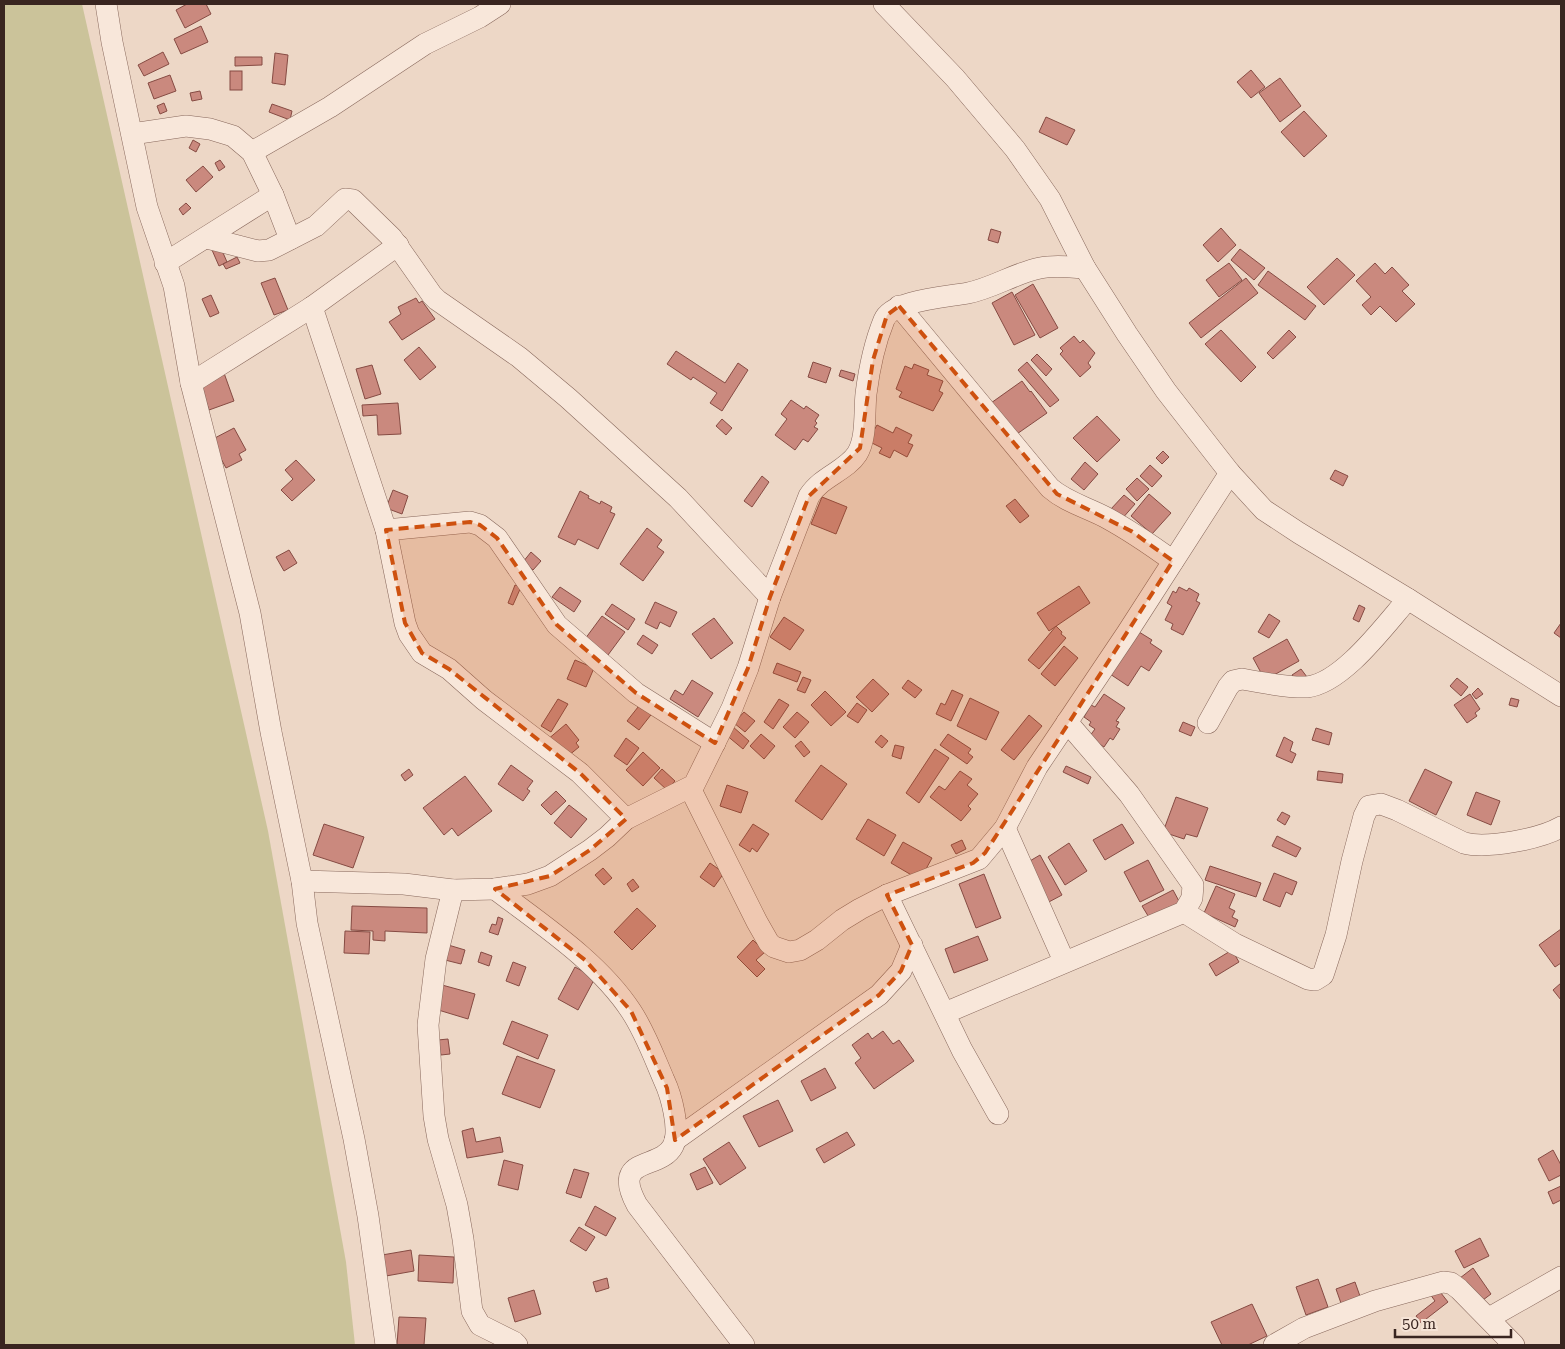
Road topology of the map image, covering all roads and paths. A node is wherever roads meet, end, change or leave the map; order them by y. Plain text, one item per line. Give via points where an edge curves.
1 (106, 4) edge
2 (500, 4) edge
3 (884, 4) edge
4 (132, 134) junction
5 (252, 152) junction
6 (273, 195) junction
7 (207, 238) junction
8 (290, 239) junction
9 (398, 244) junction
10 (165, 263) junction
11 (1085, 268) junction
12 (900, 306) junction
13 (312, 307) junction
14 (192, 383) junction
15 (1230, 473) junction
16 (386, 530) junction
17 (1173, 562) junction
18 (770, 598) junction
19 (1408, 599) junction
20 (1561, 696) edge
21 (1067, 722) junction
22 (1208, 723) dead end
23 (715, 743) junction
24 (690, 788) junction
25 (626, 819) junction
26 (1561, 827) edge
27 (1005, 828) junction
28 (302, 881) junction
29 (495, 889) junction
30 (453, 890) junction
31 (887, 895) junction
32 (1184, 912) junction
33 (912, 945) junction
34 (1064, 962) junction
35 (945, 1013) junction
36 (998, 1114) dead end
37 (675, 1140) junction
38 (1561, 1276) edge
39 (1489, 1318) junction
40 (386, 1345) edge
41 (517, 1345) edge
42 (744, 1345) edge
43 (1274, 1345) edge
44 (1514, 1345) edge

1 - 4 street
2 - 5 street via 425,44 330,108
3 - 11 street via 955,78 1015,150 1050,199
4 - 5 street via 186,126 210,129 232,136
4 - 10 street via 147,207
5 - 6 street
6 - 7 street
6 - 8 street
7 - 8 street via 258,251 269,250
7 - 10 street
8 - 9 street via 316,226 347,198 353,200
9 - 13 street
9 - 18 street via 437,300 519,357 568,398 678,498
10 - 14 street via 174,286
11 - 12 street via 1042,267 970,292
11 - 15 street via 1166,391
12 - 17 street via 1050,488 1067,500 1131,531
12 - 18 street via 886,315 872,360 857,455 816,486 809,496
13 - 14 street
13 - 16 street
14 - 28 street via 250,613 270,732
15 - 17 street
15 - 19 street via 1264,510
16 - 23 street via 470,522 480,525 504,547 557,625 636,693
16 - 25 street via 406,624 422,653 450,669 484,700 580,773
17 - 21 street
18 - 23 street via 748,668
19 - 20 street
19 - 22 street via 1352,661 1334,675 1305,687 1242,679 1234,681
21 - 27 street via 1037,767
21 - 32 street via 1129,794 1193,885 1192,898
23 - 24 street
24 - 25 street
24 - 31 street via 757,922 774,947 789,952 800,950 842,920
25 - 29 street via 590,850 550,876 528,884
26 - 32 street via 1550,834 1516,841 1472,845 1397,810 1380,804 1369,806 1326,970 1315,980 1235,944
27 - 31 street via 979,859
27 - 34 street
28 - 30 street via 404,884
28 - 40 street via 307,923 360,1168
29 - 30 street
29 - 37 street via 585,960 631,1010 668,1088
30 - 41 street via 436,959 428,1025 434,1116 457,1205 472,1311 480,1325
31 - 33 street
32 - 34 street
33 - 35 street
33 - 37 street via 901,971 879,995
34 - 35 street
35 - 36 street
37 - 42 street via 664,1155 636,1168 630,1176 631,1195
38 - 39 street
39 - 43 street via 1459,1289 1443,1282 1375,1301 1313,1324
39 - 44 street

